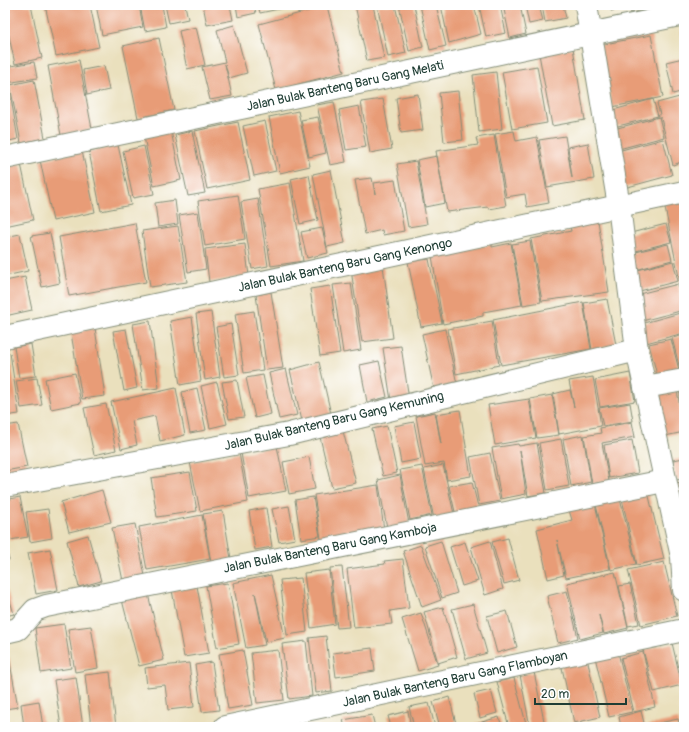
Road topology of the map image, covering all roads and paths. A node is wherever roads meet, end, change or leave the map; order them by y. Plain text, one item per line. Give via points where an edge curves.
1 (586, 5) edge
2 (684, 14) edge
3 (589, 34) junction
4 (5, 158) edge
5 (684, 192) edge
6 (619, 206) junction
7 (5, 338) edge
8 (637, 350) junction
9 (684, 380) edge
10 (645, 387) junction
11 (664, 481) junction
12 (5, 486) edge
13 (683, 557) edge
14 (684, 590) edge
15 (684, 630) edge
16 (5, 632) edge
17 (226, 727) edge

1 - 3 street
2 - 3 street, Jalan Bulak Banteng Baru Gang Melati
3 - 4 street, Jalan Bulak Banteng Baru Gang Melati
3 - 6 street
5 - 6 street, Jalan Bulak Banteng Baru Gang Kenongo
6 - 7 street, Jalan Bulak Banteng Baru Gang Kenongo
6 - 8 street
8 - 10 street
8 - 12 street, Jalan Bulak Banteng Baru Gang Kemuning via 289,434
9 - 10 street
10 - 11 street
11 - 13 street
11 - 16 street, Jalan Bulak Banteng Baru Gang Kamboja via 46,606 35,610 18,629
13 - 14 street
15 - 17 street, Jalan Bulak Banteng Baru Gang Flamboyan

